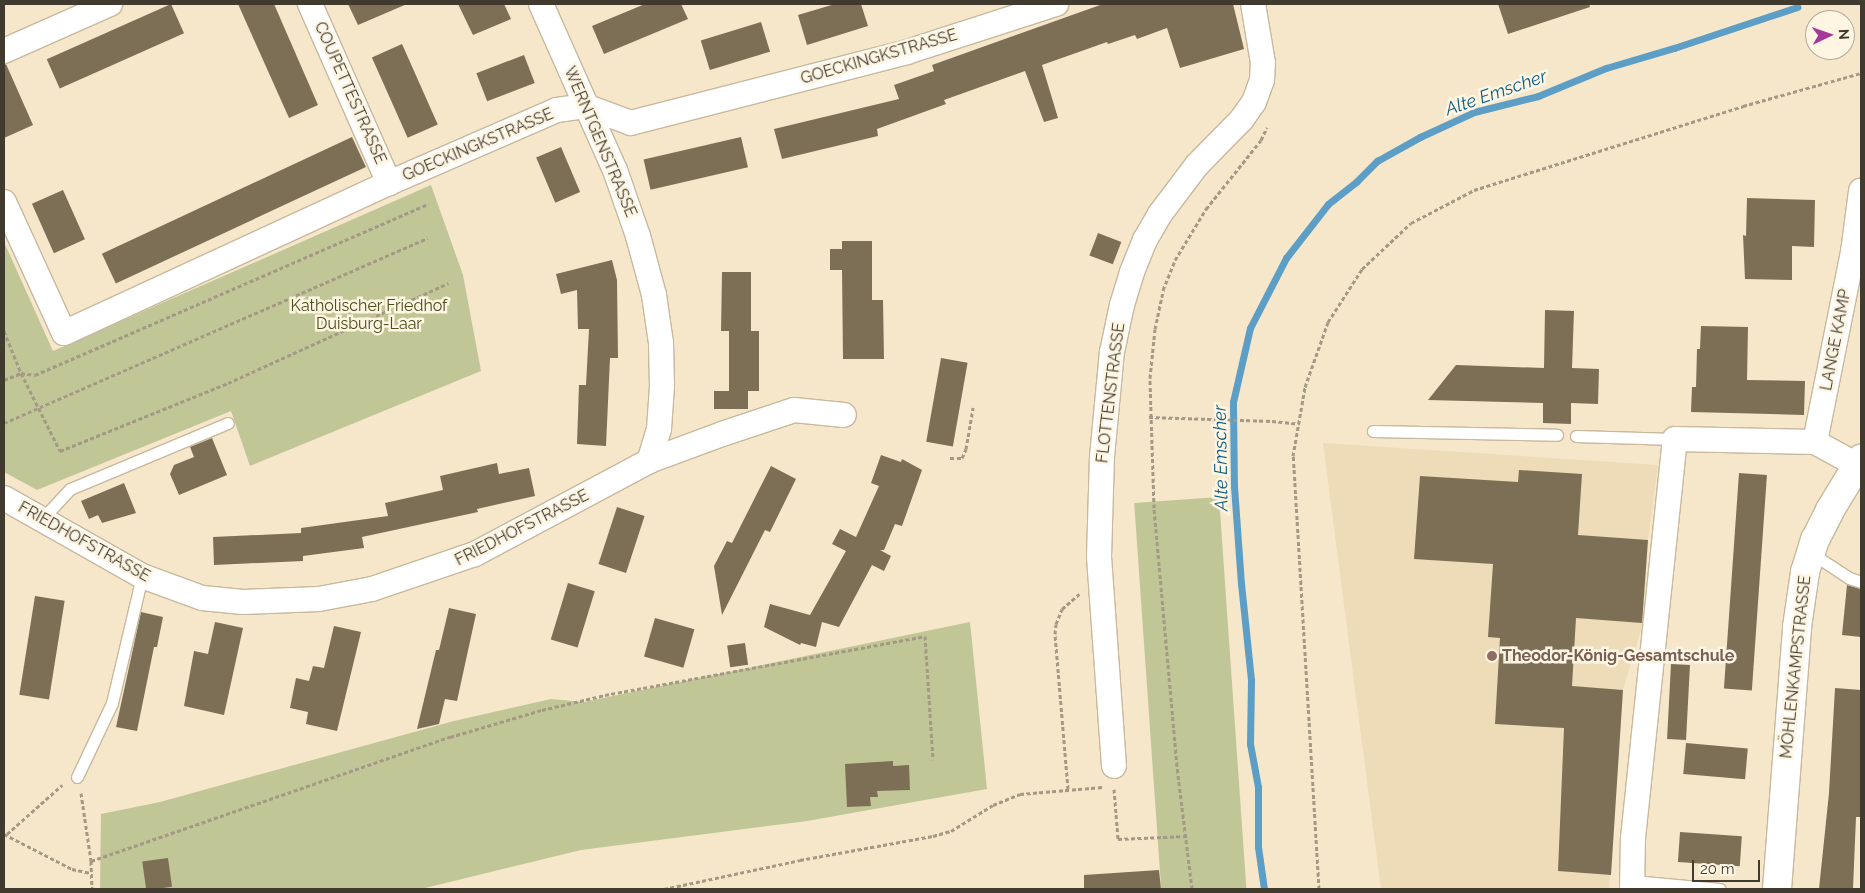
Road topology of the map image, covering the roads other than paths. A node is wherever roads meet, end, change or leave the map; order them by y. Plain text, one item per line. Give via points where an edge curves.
1 (110, 4) edge
2 (310, 4) edge
3 (541, 4) edge
4 (1253, 4) edge
5 (1046, 6) edge
6 (4, 51) edge
7 (585, 106) junction
8 (389, 183) junction
9 (1861, 191) edge
10 (4, 202) edge
11 (844, 415) dead end
12 (228, 423) dead end
13 (1373, 431) dead end
14 (1557, 436) dead end
15 (1576, 436) dead end
16 (1676, 440) junction
17 (1815, 442) junction
18 (649, 461) junction
19 (1859, 462) edge
20 (4, 498) edge
21 (42, 519) junction
22 (1811, 553) junction
23 (142, 576) junction
24 (1861, 582) edge
25 (1114, 766) dead end
26 (77, 777) road end
27 (1633, 885) edge
28 (1720, 889) edge
29 (1777, 889) edge

1 - 6 street
2 - 8 street, COUPETTESTRASSE
3 - 7 street, WERNTGENSTRASSE
4 - 25 street, FLOTTENSTRASSE via 1263,63 1262,80 1254,102 1242,119 1197,165 1145,240 1122,305 1112,352 1100,506 1101,589
5 - 7 street, GOECKINGKSTRASSE via 907,52 631,123
7 - 8 street, GOECKINGKSTRASSE via 557,110
7 - 18 street, WERNTGENSTRASSE via 615,170 654,295 661,343 662,386 659,429
8 - 10 street, GOECKINGKSTRASSE via 64,333
9 - 17 street, LANGE KAMP via 1853,252
11 - 18 street, FRIEDHOFSTRASSE via 794,410
12 - 21 lane via 70,489
13 - 14 lane
15 - 16 lane
16 - 17 street
16 - 27 street via 1633,838
17 - 19 street
18 - 23 street, FRIEDHOFSTRASSE via 475,554 372,589 319,599 243,602 202,598
19 - 22 street, MÖHLENKAMPSTRASSE via 1830,510
20 - 21 street, FRIEDHOFSTRASSE
21 - 23 street, FRIEDHOFSTRASSE
22 - 24 lane via 1849,578
22 - 29 street, MÖHLENKAMPSTRASSE via 1797,627
23 - 26 lane via 112,703
27 - 28 lane

